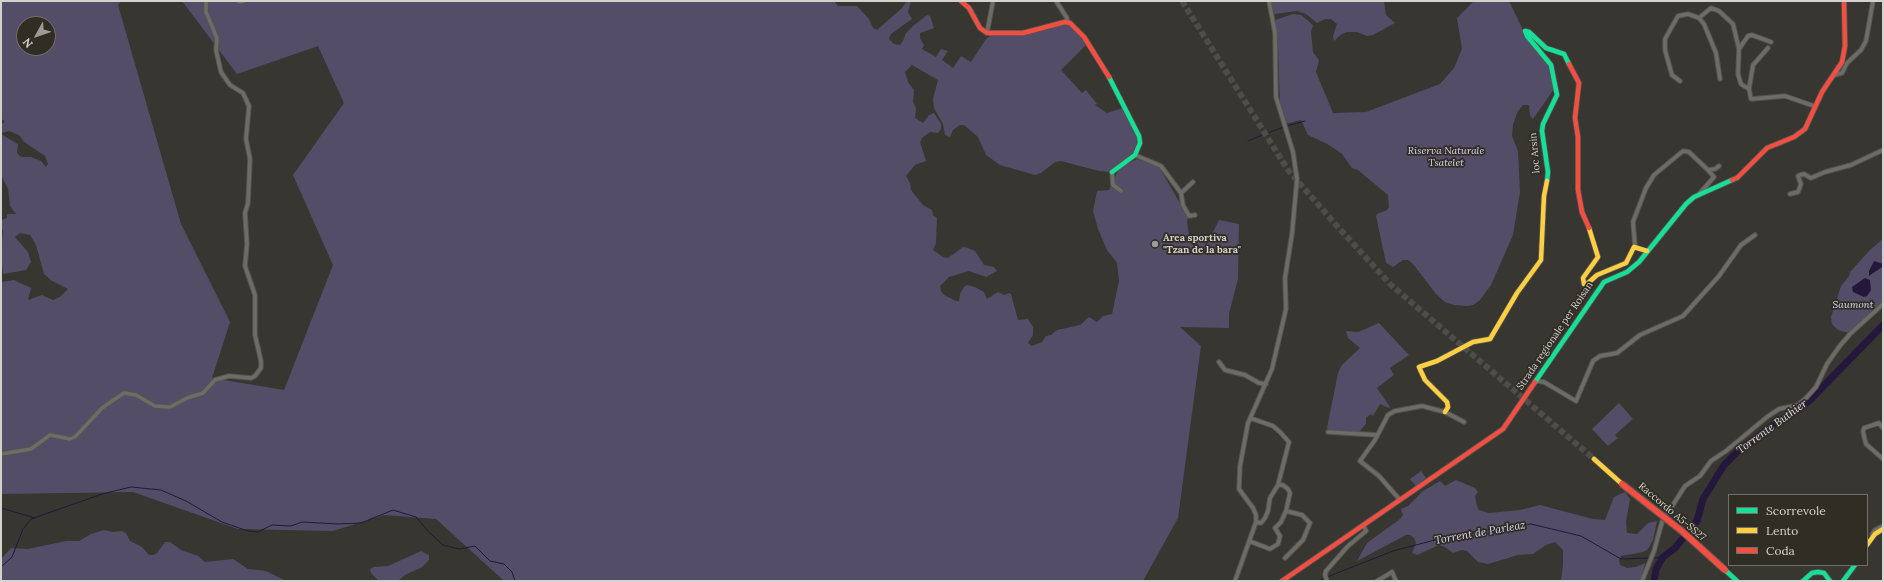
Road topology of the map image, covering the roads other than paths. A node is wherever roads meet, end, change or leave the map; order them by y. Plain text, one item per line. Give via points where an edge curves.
1 (206, 1) edge
2 (238, 1) edge
3 (244, 1) edge
4 (961, 1) edge
5 (993, 1) edge
6 (1056, 1) edge
7 (1269, 1) edge
8 (1844, 1) edge
9 (1873, 1) edge
10 (1699, 18) junction
11 (1067, 22) junction
12 (987, 33) junction
13 (1771, 42) dead end
14 (1768, 48) dead end
15 (1739, 49) junction
16 (1835, 75) junction
17 (1720, 79) dead end
18 (1680, 81) dead end
19 (1749, 89) junction
20 (1814, 106) junction
21 (1883, 150) edge
22 (1134, 155) junction
23 (1719, 166) dead end
24 (1708, 170) junction
25 (1112, 172) joint
26 (1193, 182) dead end
27 (1121, 191) dead end
28 (1181, 193) junction
29 (1700, 193) junction
30 (1790, 194) dead end
31 (1195, 215) dead end
32 (1755, 235) dead end
33 (1635, 246) junction
34 (1647, 251) junction
35 (1883, 304) edge
36 (1219, 362) dead end
37 (1537, 381) junction
38 (1266, 384) junction
39 (1445, 412) junction
40 (1250, 416) junction
41 (1464, 422) dead end
42 (1883, 428) edge
43 (1328, 432) dead end
44 (1377, 435) junction
45 (1, 454) edge
46 (1594, 459) tunnel mouth
47 (1883, 459) edge
48 (1278, 485) junction
49 (1400, 500) junction
50 (1286, 511) junction
51 (1256, 522) junction
52 (1364, 526) junction
53 (1883, 526) edge
54 (1883, 529) edge
55 (1871, 538) junction
56 (1249, 541) junction
57 (1868, 542) edge
58 (1285, 558) dead end
59 (1854, 566) edge
60 (1235, 581) edge
61 (1282, 581) edge
62 (1326, 581) edge
63 (1377, 581) edge
64 (1396, 581) edge
65 (1642, 581) edge
66 (1737, 581) edge
67 (1803, 581) edge
68 (1830, 581) edge
69 (1843, 581) edge

1 - 45 street via 206,12 217,38 216,50 221,72 230,85 243,93 249,106 246,139 250,159 248,203 245,213 245,266 255,295 255,335 262,361 261,368 251,378 229,376 215,380 203,393 170,407 155,406 136,395 124,393 102,408 75,437 70,439 50,436 31,449
2 - 3 street
4 - 12 main road via 969,8 980,28
5 - 12 street
6 - 11 street
7 - 38 street via 1276,33 1276,97 1297,173 1285,278 1286,309
8 - 16 main road, Strada regionale per Roisan via 1845,52
9 - 16 street via 1866,41 1842,73
10 - 15 street via 1711,8 1719,11 1733,24
10 - 17 street via 1716,53
10 - 18 street via 1688,14 1678,16 1665,39 1665,50 1672,75
11 - 12 main road via 1023,33
11 - 22 main road via 1074,25 1084,37 1136,129 1140,143
13 - 15 street via 1748,36
14 - 19 street via 1753,65
15 - 19 street via 1738,74 1742,84
16 - 20 main road, Strada regionale per Roisan
19 - 20 street via 1751,99 1785,96
20 - 29 main road, Strada regionale per Roisan via 1805,129 1767,148 1737,178
21 - 30 street via 1851,165 1811,178 1804,174 1800,175 1798,176 1801,184 1798,192
22 - 25 main road
22 - 28 street via 1161,166
23 - 24 street
24 - 29 street via 1714,177
24 - 33 street via 1689,152 1683,151 1654,175 1646,188 1633,222
25 - 27 street via 1114,185
26 - 28 street
28 - 31 street via 1183,205 1189,216
29 - 34 main road, Strada regionale per Roisan via 1686,204
32 - 37 street via 1744,242 1719,276 1683,316 1640,334 1617,353 1600,356 1593,361 1576,401 1544,382
33 - 34 main road
33 - 39 main road, loc Arsin via 1626,263 1597,275 1584,284 1583,278 1598,257 1582,212 1578,190 1578,137 1575,118 1579,83 1564,54 1546,48 1532,34 1525,31 1551,65 1557,95 1542,131 1548,172 1544,196 1541,260 1517,293 1490,339 1473,342 1437,361 1419,367 1425,380 1447,402
34 - 37 main road, Strada regionale per Roisan via 1632,269 1608,280 1599,288
35 - 65 street via 1850,334 1827,364 1816,387 1807,397 1798,405 1779,409 1767,416 1711,461 1700,476 1685,486 1662,522 1654,552
36 - 38 street via 1224,370
37 - 49 main road, Strada regionale per Roisan via 1503,429
38 - 40 street
39 - 41 street
39 - 44 street via 1422,406 1391,412
40 - 48 street via 1273,426 1289,442
40 - 51 street via 1238,484 1241,493 1255,511
42 - 47 street via 1879,423 1864,428 1866,444
43 - 44 street
44 - 49 street via 1360,461 1379,476
46 - 66 main road, Raccordo A5-SS27, bridge
48 - 50 street via 1283,485 1290,493
48 - 51 street via 1270,498 1265,518 1261,523
49 - 52 main road, Strada regionale per Roisan
50 - 56 street via 1275,528 1280,536 1278,544 1270,548
50 - 58 street via 1302,515 1310,523 1303,540
51 - 56 street
52 - 61 main road, Strada regionale per Roisan
52 - 62 street via 1366,531 1348,546 1325,575
53 - 55 street via 1875,530
54 - 55 main road
55 - 57 main road
56 - 60 street
59 - 69 main road
63 - 64 street via 1392,572
67 - 68 main road via 1812,573 1818,572 1824,573

